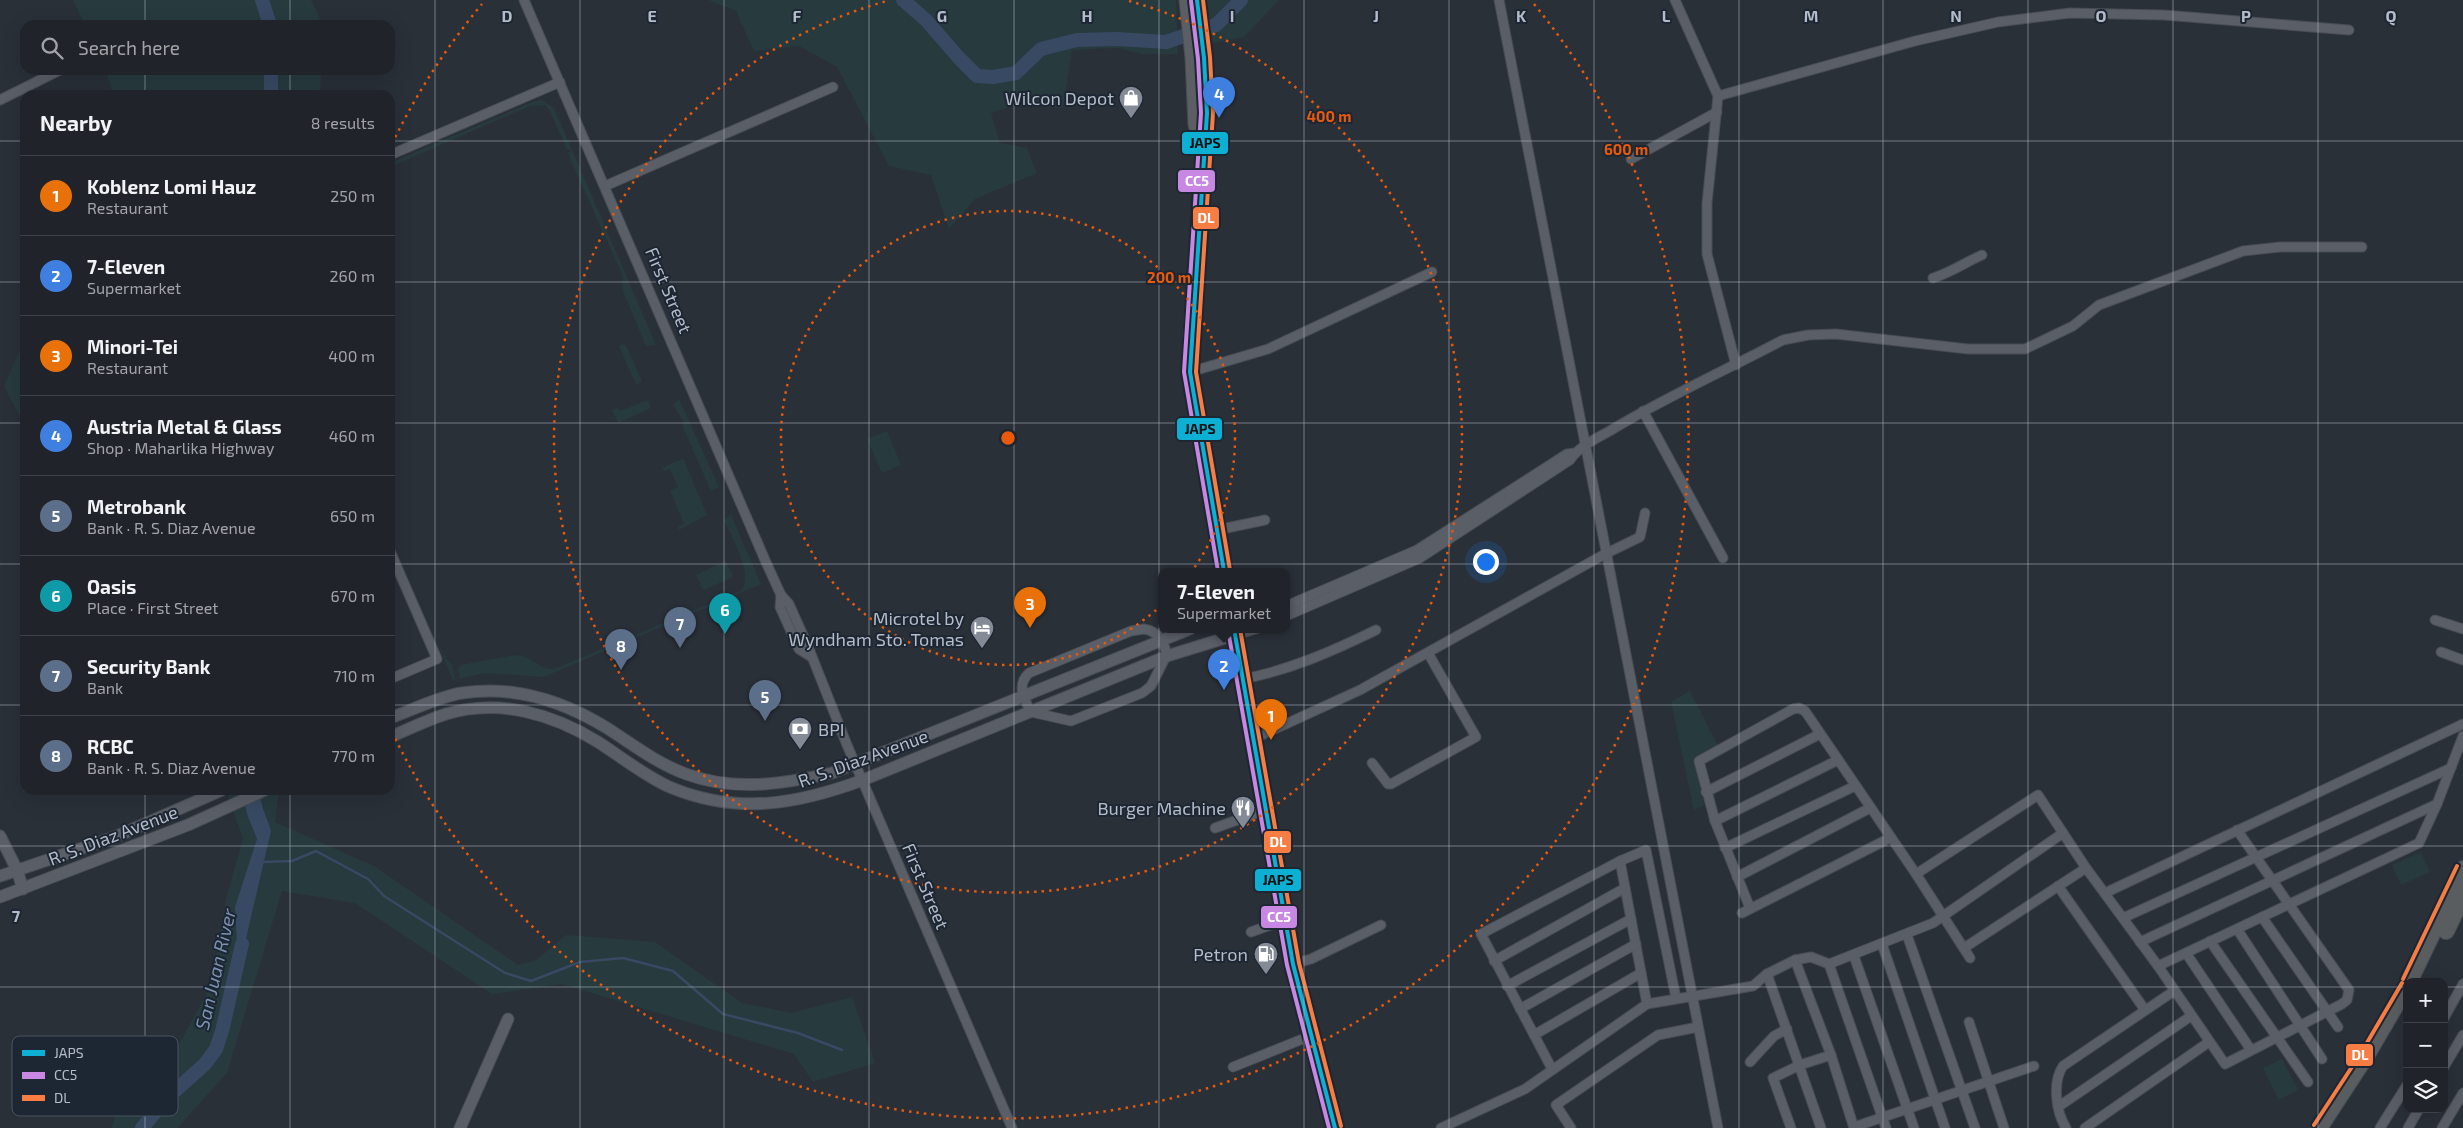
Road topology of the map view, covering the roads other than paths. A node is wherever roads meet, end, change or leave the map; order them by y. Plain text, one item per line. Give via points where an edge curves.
1 (524, 0) edge
2 (1186, 0) edge
3 (1197, 0) edge
4 (1499, 0) edge
5 (1675, 0) edge
6 (2349, 30) dead end
7 (1199, 58) junction
8 (50, 75) edge
9 (560, 82) junction
10 (833, 87) dead end
11 (20, 90) edge
12 (20, 90) edge
13 (1718, 96) junction
14 (0, 100) edge
15 (1717, 112) junction
16 (395, 153) edge
17 (1631, 159) dead end
18 (605, 186) junction
19 (2362, 247) dead end
20 (1982, 255) dead end
21 (1432, 272) dead end
22 (1933, 278) dead end
23 (1736, 365) junction
24 (1190, 372) junction
25 (1643, 411) junction
26 (1586, 444) junction
27 (1575, 453) junction
28 (1645, 512) dead end
29 (1266, 520) dead end
30 (1217, 530) junction
31 (1605, 554) junction
32 (1723, 558) dead end
33 (395, 563) edge
34 (1223, 568) edge
35 (1290, 604) edge
36 (1290, 614) edge
37 (2435, 620) dead end
38 (2463, 629) edge
39 (1376, 630) dead end
40 (1178, 633) edge
41 (1231, 633) edge
42 (1234, 633) edge
43 (1161, 639) junction
44 (2440, 652) dead end
45 (1428, 653) junction
46 (1167, 656) junction
47 (2463, 660) edge
48 (395, 677) edge
49 (1243, 679) junction
50 (490, 691) junction
51 (1023, 696) junction
52 (490, 708) junction
53 (1031, 712) junction
54 (395, 716) edge
55 (956, 723) junction
56 (2463, 724) edge
57 (395, 734) edge
58 (1820, 734) junction
59 (2463, 736) edge
60 (1253, 739) junction
61 (963, 740) junction
62 (1838, 760) junction
63 (855, 763) junction
64 (1372, 763) dead end
65 (2451, 768) junction
66 (863, 780) junction
67 (1855, 786) junction
68 (1706, 792) junction
69 (212, 795) edge
70 (254, 795) edge
71 (2437, 804) junction
72 (1870, 808) junction
73 (1266, 810) junction
74 (1715, 821) junction
75 (1215, 828) dead end
76 (2237, 830) junction
77 (2063, 833) junction
78 (0, 836) edge
79 (1890, 838) junction
80 (1725, 848) junction
81 (2256, 857) junction
82 (1620, 861) junction
83 (2086, 868) junction
84 (2463, 869) edge
85 (17, 870) junction
86 (1916, 874) junction
87 (0, 876) edge
88 (1737, 876) junction
89 (2273, 880) junction
90 (2058, 886) junction
91 (1625, 888) junction
92 (22, 889) junction
93 (2105, 893) junction
94 (2463, 896) edge
95 (0, 897) edge
96 (2290, 904) junction
97 (1750, 908) junction
98 (1742, 914) dead end
99 (1943, 917) junction
100 (2262, 917) junction
101 (2123, 918) junction
102 (1631, 919) junction
103 (1284, 920) junction
104 (1381, 925) dead end
105 (2237, 929) junction
106 (1251, 932) dead end
107 (1907, 935) junction
108 (2140, 942) junction
109 (2210, 942) junction
110 (1636, 944) junction
111 (1882, 944) junction
112 (1964, 948) junction
113 (2186, 953) junction
114 (1854, 956) junction
115 (1970, 958) dead end
116 (1795, 960) junction
117 (1494, 961) junction
118 (1293, 964) junction
119 (1830, 964) junction
120 (2158, 966) junction
121 (1641, 973) junction
122 (1767, 974) junction
123 (2411, 978) edge
124 (2421, 978) edge
125 (2463, 984) edge
126 (1507, 986) junction
127 (2174, 991) junction
128 (2403, 993) edge
129 (1692, 996) junction
130 (1676, 998) junction
131 (1647, 1004) junction
132 (1520, 1009) junction
133 (2145, 1010) junction
134 (2403, 1011) edge
135 (2448, 1011) edge
136 (2328, 1012) junction
137 (2191, 1016) junction
138 (508, 1019) dead end
139 (1969, 1022) dead end
140 (2300, 1026) junction
141 (1698, 1027) junction
142 (2338, 1027) dead end
143 (1787, 1029) junction
144 (1534, 1035) junction
145 (2463, 1035) edge
146 (1310, 1036) junction
147 (2277, 1037) junction
148 (2209, 1042) junction
149 (2251, 1050) junction
150 (1831, 1055) junction
151 (2322, 1059) dead end
152 (2448, 1060) edge
153 (1750, 1062) dead end
154 (1800, 1065) junction
155 (2034, 1066) dead end
156 (1233, 1067) dead end
157 (1552, 1069) junction
158 (1989, 1081) junction
159 (2308, 1082) dead end
160 (1962, 1089) junction
161 (2403, 1091) edge
162 (2463, 1093) edge
163 (1935, 1099) junction
164 (2058, 1107) junction
165 (1907, 1110) junction
166 (2417, 1113) edge
167 (1882, 1118) junction
168 (460, 1128) edge
169 (1012, 1128) edge
170 (1335, 1128) edge
171 (1441, 1128) edge
172 (1571, 1128) edge
173 (1718, 1128) edge
174 (1791, 1128) edge
175 (1821, 1128) edge
176 (1854, 1128) edge
177 (1886, 1128) edge
178 (1914, 1128) edge
179 (1945, 1128) edge
180 (1975, 1128) edge
181 (2004, 1128) edge
182 (2066, 1128) edge
183 (2085, 1128) edge
184 (2319, 1128) edge
185 (2332, 1128) edge
186 (2380, 1128) edge
187 (2408, 1128) edge
188 (2442, 1128) edge

1 - 9 street, First Street
2 - 7 highway
3 - 7 highway
4 - 26 street
5 - 13 street
6 - 13 street via 2164,15 2070,13 1998,22 1916,41
7 - 24 highway via 1207,113
8 - 12 street
9 - 16 street
9 - 18 street, First Street
10 - 18 street
11 - 14 street
13 - 15 street
15 - 17 street
15 - 23 street via 1707,203 1707,254
18 - 63 street, First Street via 781,595 789,604
19 - 23 street via 2280,247 2243,251 2099,305 2073,326 2025,348 1968,349 1869,336 1808,336 1783,340
20 - 22 street
21 - 24 street via 1268,349
23 - 25 street
24 - 30 highway
25 - 26 street
25 - 32 street
26 - 27 street
26 - 31 street
27 - 35 street via 1566,454 1416,550
27 - 36 street via 1570,460 1420,558
28 - 31 street via 1640,537
29 - 30 street
30 - 34 highway
31 - 45 street
31 - 129 street
33 - 48 street via 437,659
37 - 38 street
39 - 49 street via 1293,667
40 - 43 street, R. S. Diaz Avenue
41 - 46 street, R. S. Diaz Avenue
42 - 49 highway
43 - 46 street
43 - 51 street, R. S. Diaz Avenue
43 - 51 street via 1150,630 1136,630 1039,668 1025,676
44 - 47 street
45 - 60 street via 1339,701
45 - 64 street via 1476,737 1391,784 1380,776
46 - 53 street, R. S. Diaz Avenue
46 - 53 street via 1147,690 1085,717 1066,721
49 - 60 highway
50 - 52 street
50 - 54 street, R. S. Diaz Avenue via 460,693
50 - 63 street, R. S. Diaz Avenue via 553,701 596,722 684,774 706,780 752,786 788,782 832,773
51 - 53 street
51 - 55 street, R. S. Diaz Avenue
52 - 57 street, R. S. Diaz Avenue via 448,714
52 - 66 street, R. S. Diaz Avenue via 550,717 588,735 670,788 712,800 751,805 792,802
53 - 61 street, R. S. Diaz Avenue
55 - 61 street
55 - 63 street, R. S. Diaz Avenue
56 - 76 street
58 - 62 street
58 - 68 street
58 - 68 street via 1805,711 1793,709 1699,761
59 - 65 street
60 - 73 highway
61 - 66 street, R. S. Diaz Avenue
62 - 67 street
62 - 74 street
63 - 66 street, First Street
65 - 71 street
65 - 81 street
66 - 169 street, First Street
67 - 72 street
67 - 80 street
68 - 74 street
69 - 85 street, R. S. Diaz Avenue via 114,837
70 - 92 street, R. S. Diaz Avenue via 188,825
71 - 89 street
71 - 96 street via 2419,844
72 - 79 street
72 - 88 street
73 - 75 street
73 - 103 highway
74 - 80 street
76 - 81 street
76 - 93 street
77 - 83 street
77 - 86 street via 2038,795
77 - 99 street
78 - 85 street
79 - 86 street
79 - 97 street
80 - 88 street
81 - 89 street
81 - 101 street
82 - 91 street
82 - 117 street via 1481,934
82 - 130 street via 1646,850
83 - 90 street
83 - 93 street
84 - 123 highway
85 - 87 street, R. S. Diaz Avenue
85 - 92 street
86 - 99 street
88 - 97 street
89 - 96 street
89 - 108 street
90 - 112 street
90 - 133 street
91 - 102 street
91 - 117 street
92 - 95 street, R. S. Diaz Avenue
93 - 101 street
94 - 124 highway
96 - 100 street
96 - 136 street via 2347,986 2347,1000
97 - 98 street
99 - 107 street
99 - 112 street
100 - 105 street
100 - 136 street
101 - 108 street
102 - 110 street
102 - 126 street
103 - 106 street
103 - 118 highway
104 - 118 street via 1311,959
105 - 109 street
105 - 140 street
107 - 111 street
107 - 160 street
108 - 120 street
109 - 113 street
109 - 147 street
110 - 121 street
110 - 132 street
111 - 114 street
111 - 163 street
112 - 115 street
113 - 120 street
113 - 149 street
114 - 119 street
114 - 165 street
116 - 119 street via 1811,958
116 - 122 street
116 - 150 street
117 - 126 street
118 - 146 highway
119 - 167 street
120 - 127 street
121 - 131 street
121 - 144 street
122 - 129 street via 1753,986
122 - 143 street
125 - 135 street
126 - 132 street
127 - 133 street
127 - 137 street
128 - 184 highway
129 - 130 street
129 - 141 street
130 - 131 street
131 - 157 street
132 - 144 street
133 - 164 street via 2063,1066 2058,1073
134 - 185 highway
136 - 140 street
136 - 142 street
137 - 148 street
137 - 164 street
138 - 168 street
139 - 158 street
140 - 147 street
140 - 151 street
141 - 172 street via 1658,1035 1556,1104
141 - 173 street
143 - 153 street via 1774,1036
143 - 154 street
144 - 157 street
145 - 152 street
146 - 156 street
146 - 170 highway
147 - 149 street
147 - 159 street
148 - 149 street via 2225,1064
148 - 183 street
150 - 154 street
150 - 176 street
154 - 174 street via 1773,1078
154 - 175 street
155 - 158 street
157 - 171 street via 1510,1097
158 - 160 street
158 - 181 street
160 - 163 street
160 - 180 street
161 - 186 street
162 - 188 street
163 - 165 street
163 - 179 street
164 - 182 street
165 - 167 street
165 - 178 street
166 - 187 street
167 - 176 street
167 - 177 street

